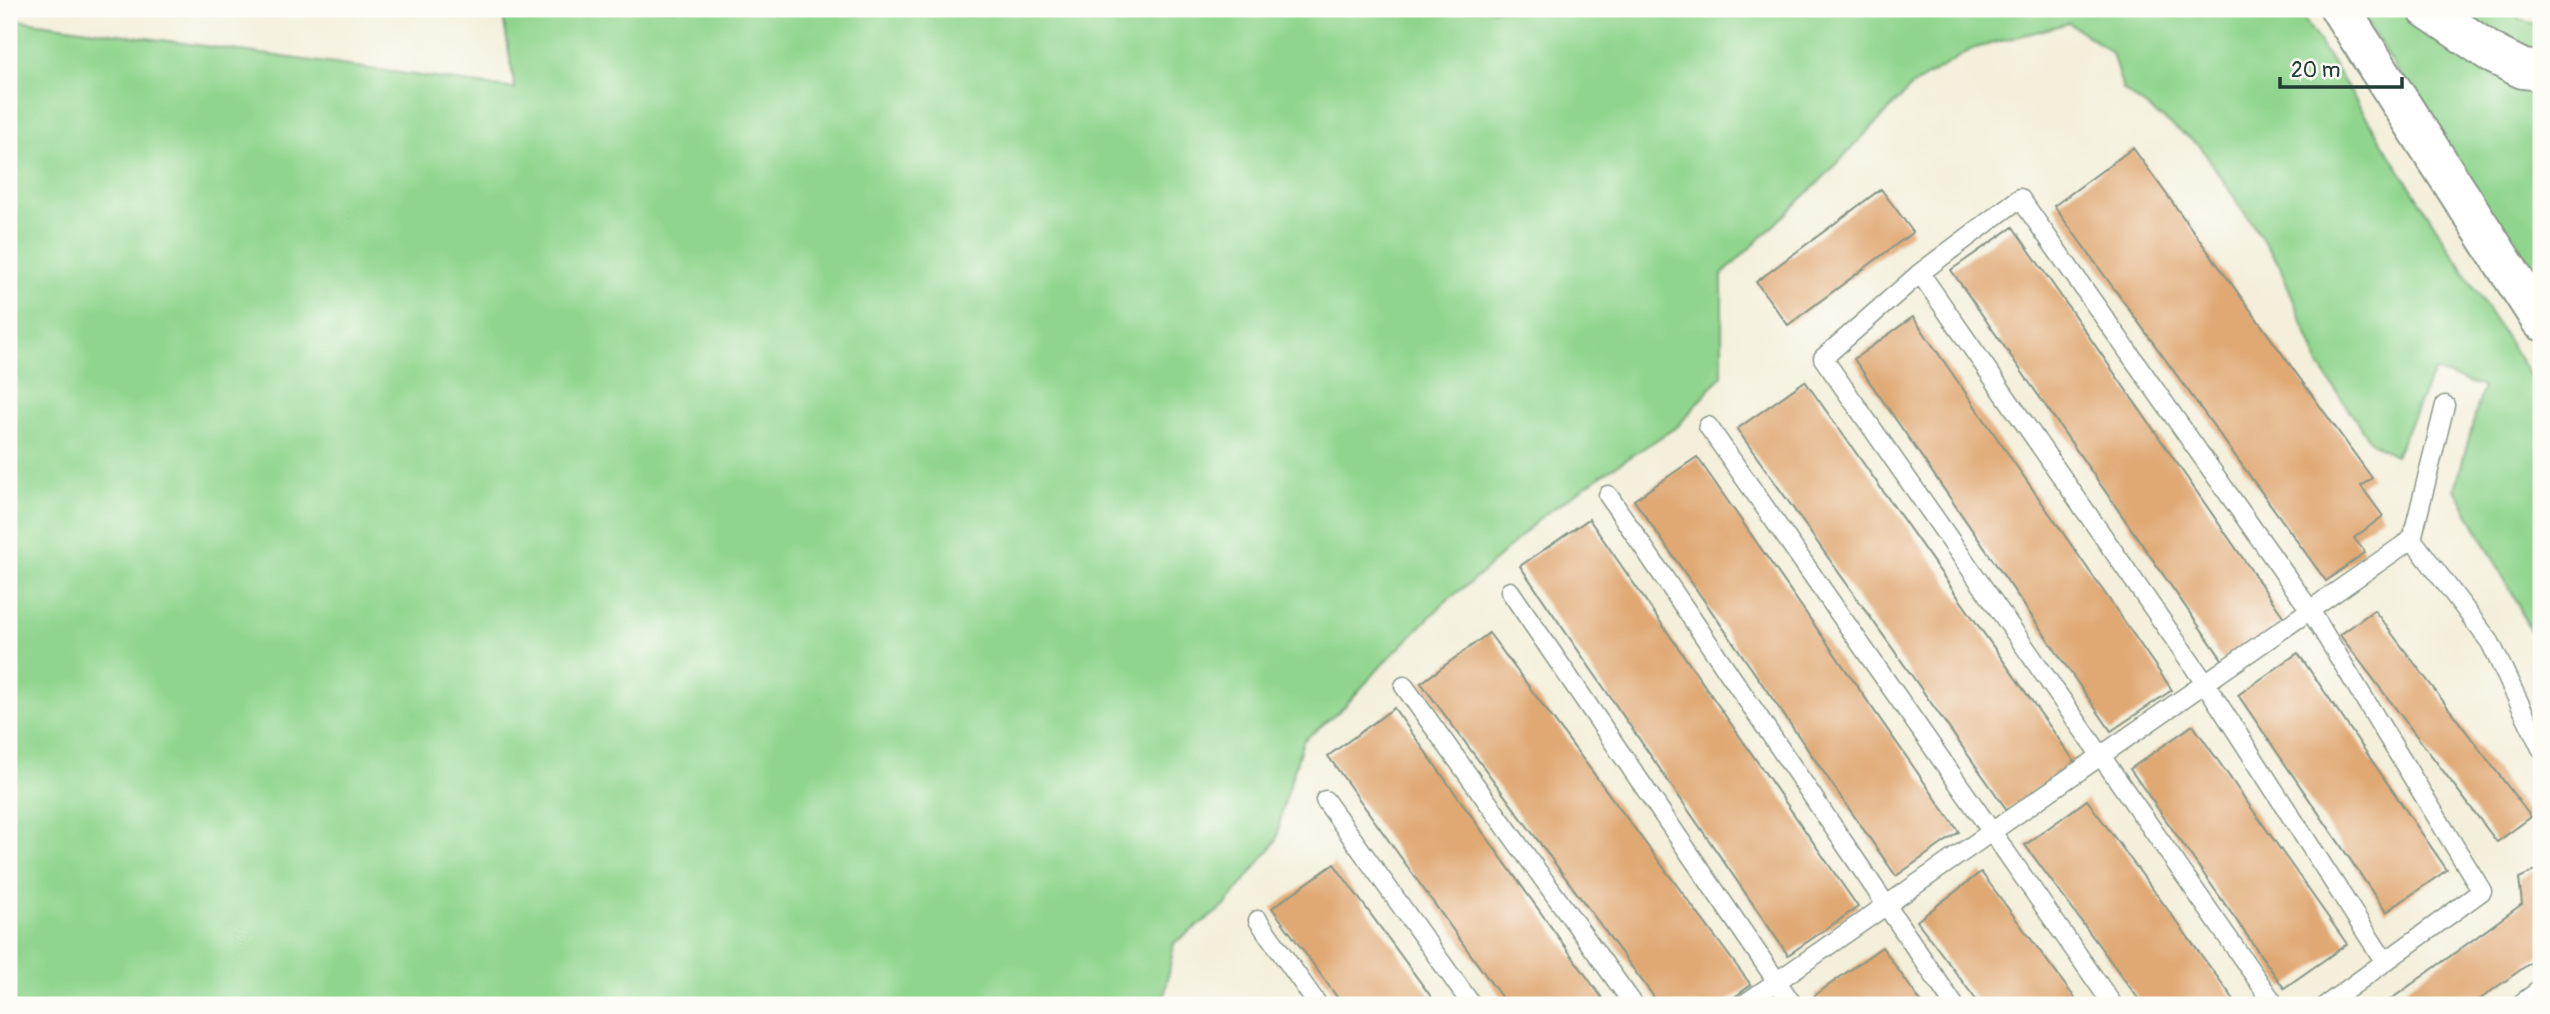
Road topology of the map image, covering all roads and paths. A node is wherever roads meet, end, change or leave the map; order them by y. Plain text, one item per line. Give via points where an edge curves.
1 (2340, 9) edge
2 (2427, 9) edge
3 (2541, 71) edge
4 (1920, 272) junction
5 (2541, 321) edge
6 (2445, 405) dead end
7 (1708, 426) dead end
8 (1608, 495) dead end
9 (2412, 539) junction
10 (1510, 591) dead end
11 (2310, 610) junction
12 (2205, 683) junction
13 (1404, 687) dead end
14 (2541, 748) edge
15 (2101, 755) junction
16 (1325, 800) dead end
17 (1992, 832) junction
18 (1886, 905) junction
19 (1258, 920) dead end
20 (2385, 961) junction
21 (1777, 982) junction
22 (2541, 989) edge
23 (1318, 1005) edge
24 (1472, 1005) edge
25 (1634, 1005) edge
26 (1743, 1005) edge
27 (1793, 1005) edge
28 (1954, 1005) edge
29 (2113, 1005) edge
30 (2275, 1005) edge
31 (2326, 1005) edge
32 (2519, 1005) edge

1 - 5 main road
2 - 3 main road via 2493,54 2523,69
4 - 11 lane via 2020,198
4 - 12 lane
4 - 15 lane via 1823,358
6 - 9 lane
7 - 17 lane
8 - 18 lane
9 - 11 lane
9 - 14 lane via 2490,642
10 - 21 lane
11 - 12 lane
11 - 20 lane via 2482,891
12 - 15 lane
12 - 20 lane
13 - 25 lane
15 - 17 lane
15 - 30 lane
16 - 24 lane
17 - 18 lane
17 - 29 lane
18 - 21 lane
18 - 28 lane
19 - 23 lane
20 - 31 lane
21 - 26 lane
21 - 27 lane
22 - 32 lane

